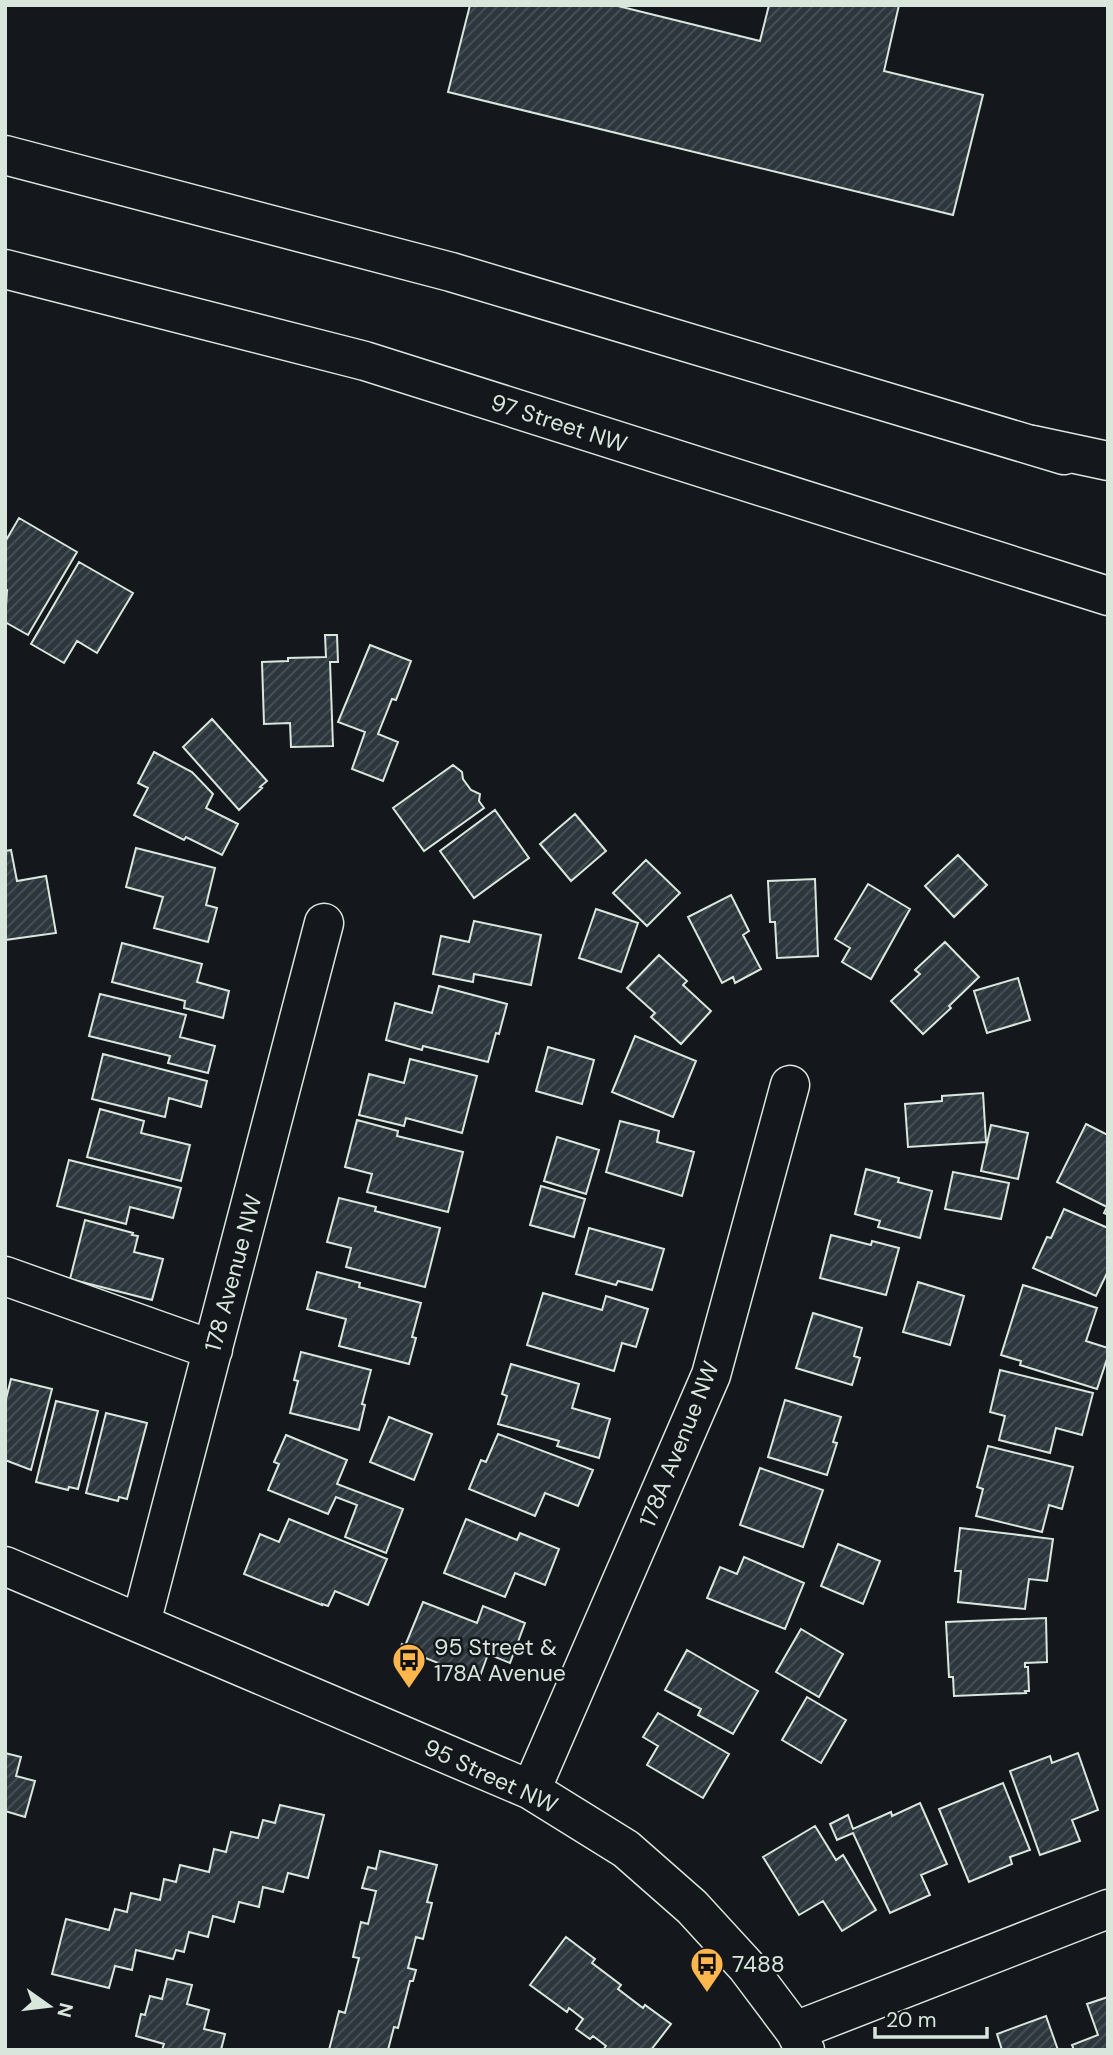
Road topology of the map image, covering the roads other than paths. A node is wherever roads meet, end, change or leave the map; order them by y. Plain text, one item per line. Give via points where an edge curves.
1 (5, 155) edge
2 (5, 269) edge
3 (1033, 445) junction
4 (1108, 461) edge
5 (1108, 471) edge
6 (1108, 596) edge
7 (324, 923) dead end
8 (790, 1085) dead end
9 (5, 1276) edge
10 (213, 1350) junction
11 (5, 1566) edge
12 (141, 1623) junction
13 (531, 1790) junction
14 (1108, 1909) edge
15 (800, 2040) edge

1 - 3 main road via 451,272
2 - 6 main road, 97 Street NW via 365,361
3 - 4 main road
3 - 5 main road
7 - 10 main road, 178 Avenue NW
8 - 13 main road, 178A Avenue NW via 711,1375
9 - 10 main road
10 - 12 main road, 178 Avenue NW
11 - 12 main road, 95 Street NW
12 - 13 main road, 95 Street NW
13 - 15 main road, 95 Street NW via 626,1849 692,1907 747,1967
14 - 15 main road, 95 Street NW

